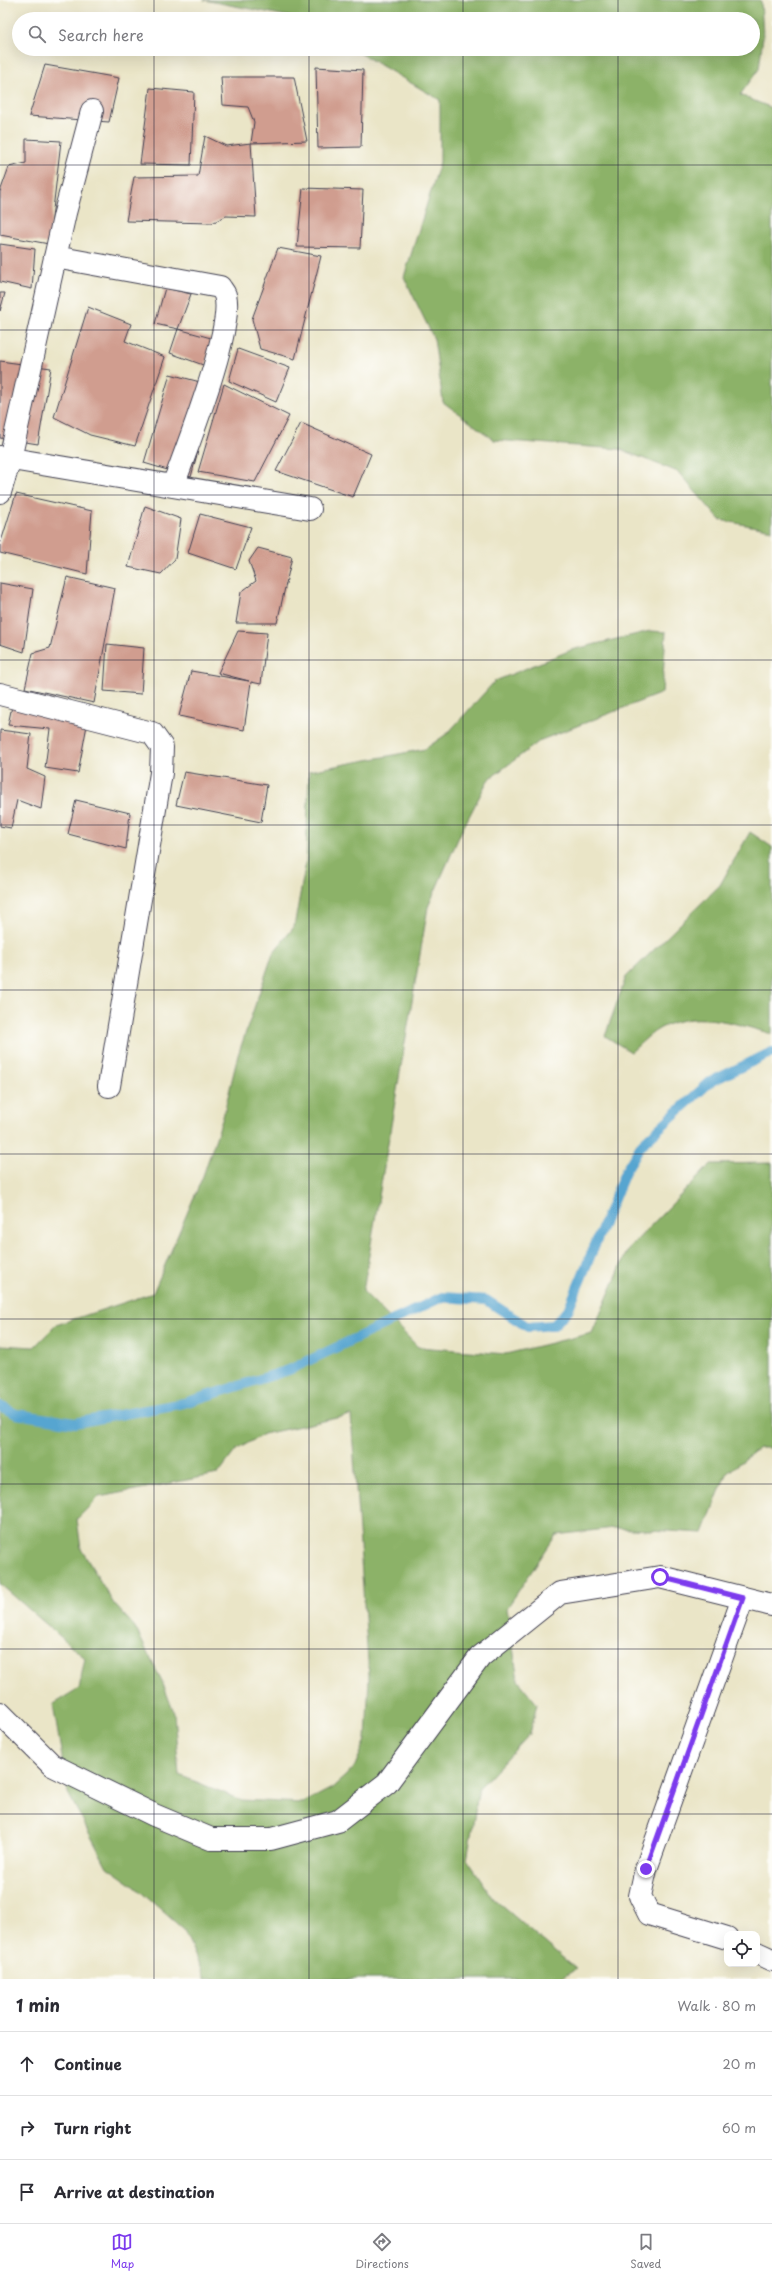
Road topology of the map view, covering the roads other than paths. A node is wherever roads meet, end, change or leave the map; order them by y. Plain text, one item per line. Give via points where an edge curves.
1 (92, 111) dead end
2 (55, 257) junction
3 (5, 458) edge
4 (174, 486) junction
5 (0, 492) edge
6 (310, 509) dead end
7 (0, 694) edge
8 (109, 1086) dead end
9 (743, 1598) junction
10 (772, 1606) edge
11 (0, 1713) edge
12 (724, 1937) edge
13 (760, 1954) edge
14 (772, 1960) edge

1 - 2 street
2 - 3 street
2 - 4 street via 220,287 224,294 225,317 215,363
3 - 4 street
3 - 5 street
4 - 6 street
7 - 8 street via 152,733 162,747 161,773
9 - 10 street
9 - 11 street via 660,1577 560,1593 480,1656 387,1783 338,1821 271,1839 211,1839 154,1815 52,1765
9 - 12 street via 646,1869 640,1896 649,1914
13 - 14 street

